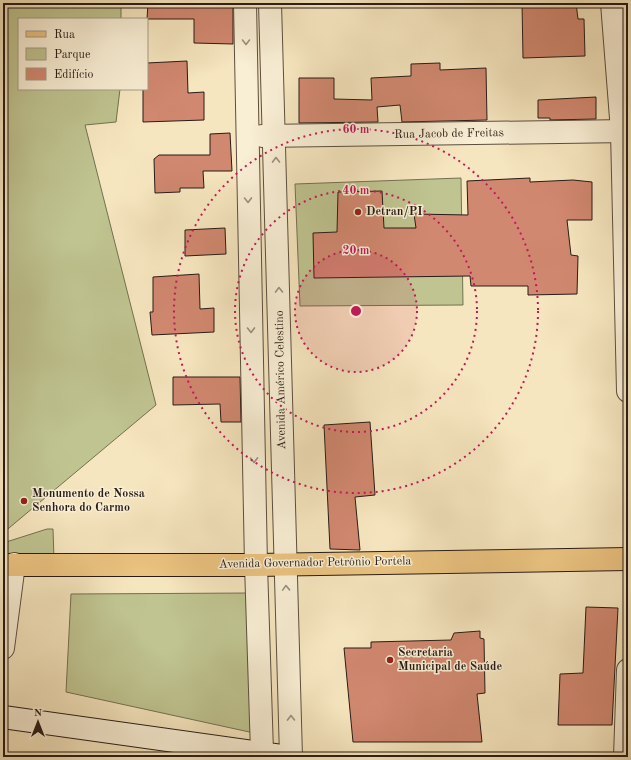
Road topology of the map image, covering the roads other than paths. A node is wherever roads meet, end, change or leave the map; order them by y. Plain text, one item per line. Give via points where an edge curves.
1 (245, 3) edge
2 (270, 3) edge
3 (612, 3) edge
4 (625, 131) edge
5 (246, 135) junction
6 (275, 137) junction
7 (628, 391) edge
8 (628, 559) edge
9 (285, 564) junction
10 (8, 565) edge
11 (256, 565) junction
12 (3, 648) edge
13 (260, 658) junction
14 (289, 658) junction
15 (628, 670) edge
16 (3, 717) edge
17 (262, 752) junction
18 (290, 757) edge
19 (625, 757) edge

1 -> 5 street
2 - 6 street, Avenida Américo Celestino
3 - 4 street
4 - 6 street, Rua Jacob de Freitas
4 - 7 street
5 - 6 street, Rua Jacob de Freitas
5 -> 11 street
9 -> 6 street, Avenida Américo Celestino
8 - 9 main road, Avenida Governador Petrônio Portela
9 - 11 main road, Avenida Governador Petrônio Portela
14 -> 9 street, Avenida Américo Celestino
10 - 11 main road, Avenida Governador Petrônio Portela
10 - 12 street
11 - 13 street
13 - 14 street
13 - 17 street
18 -> 14 street, Avenida Américo Celestino
15 - 19 street
16 - 17 street
17 - 18 street

